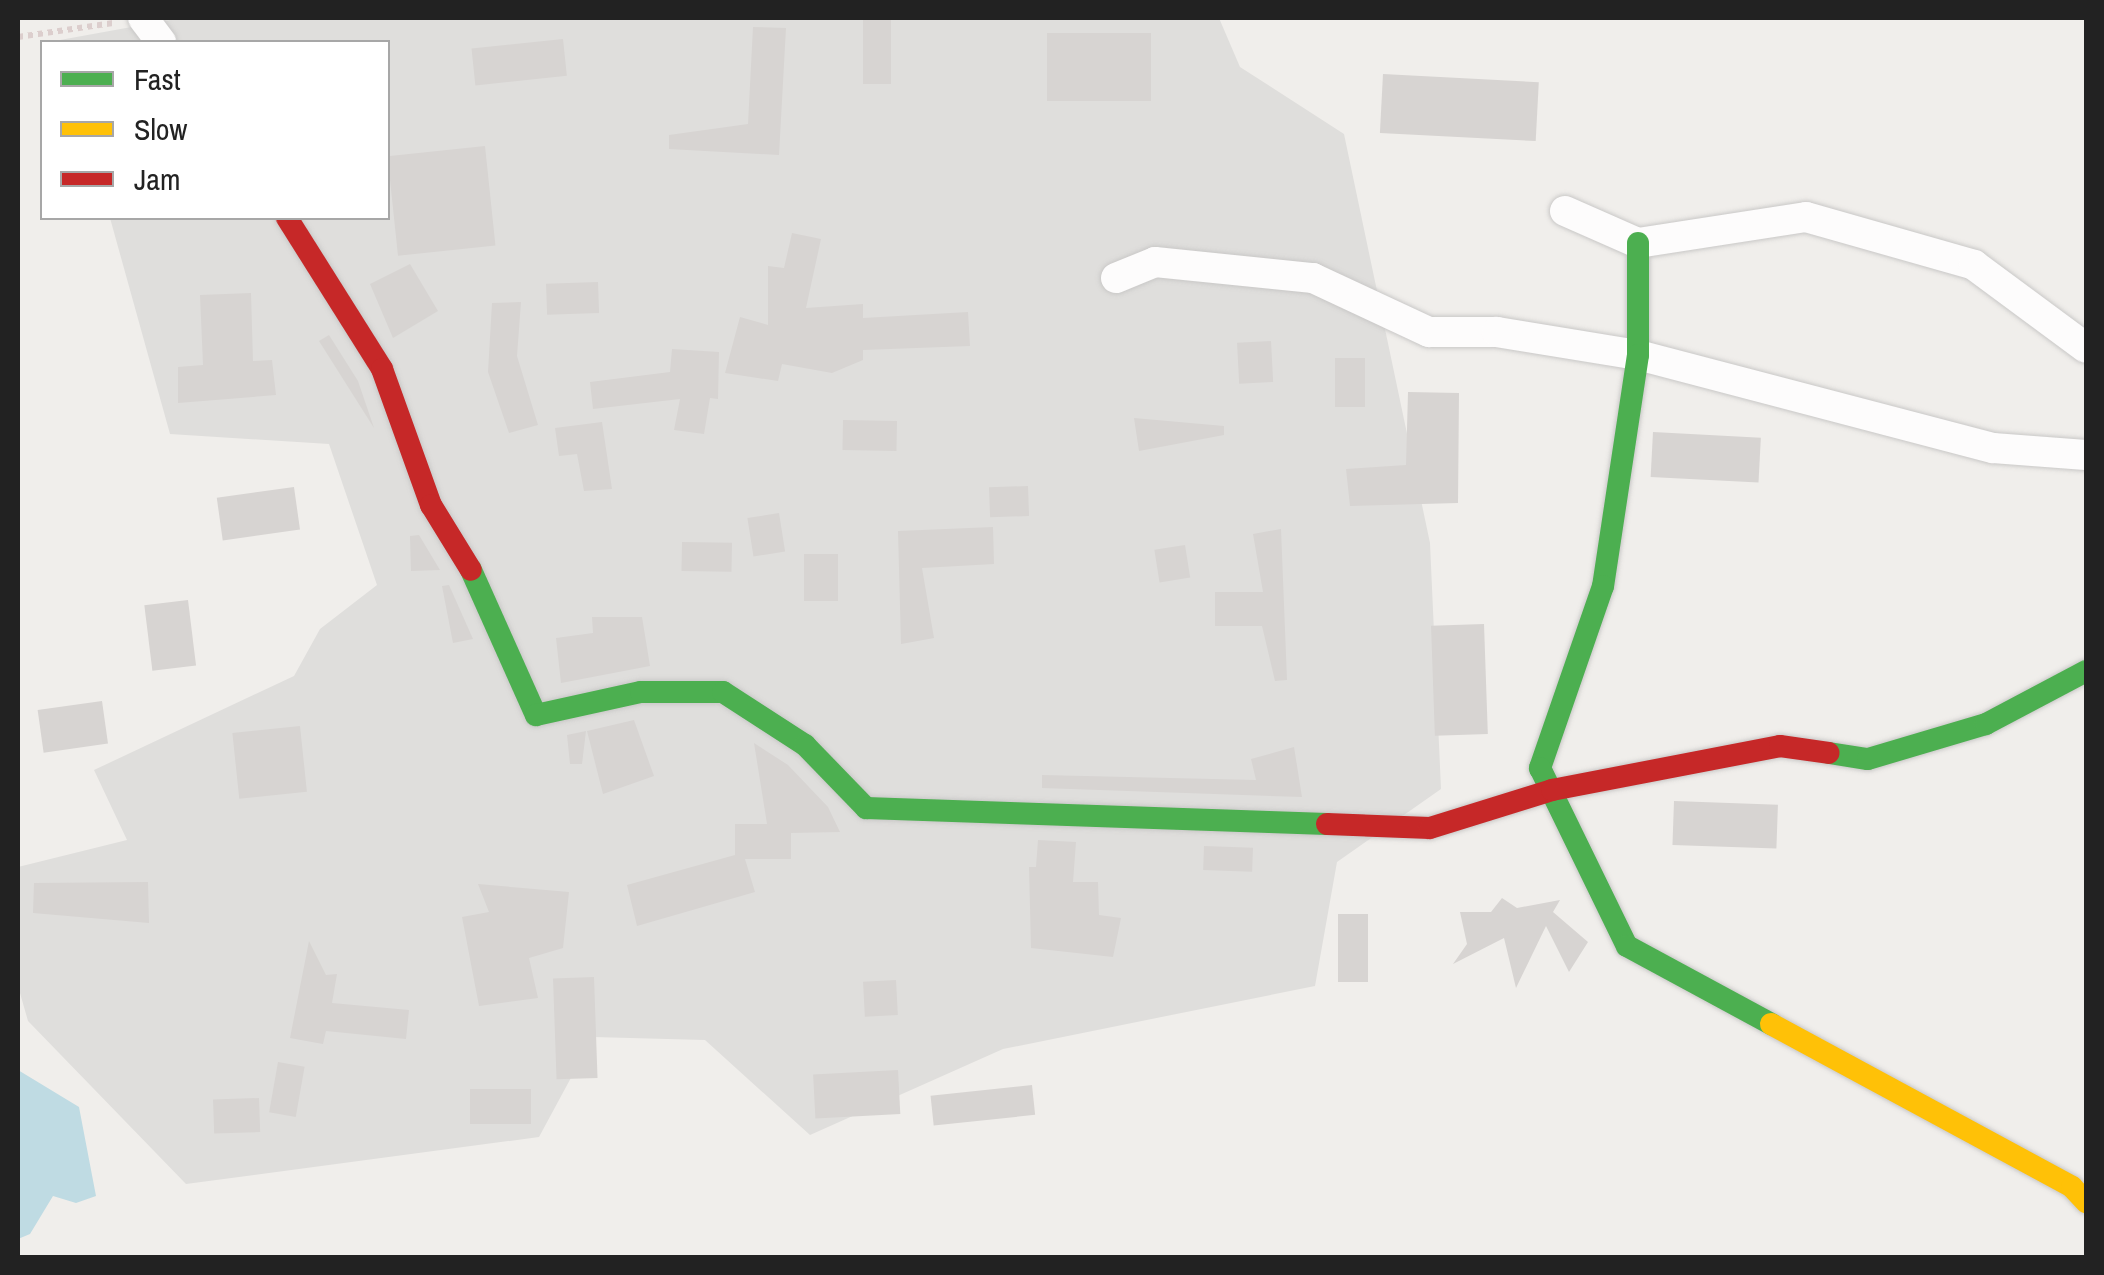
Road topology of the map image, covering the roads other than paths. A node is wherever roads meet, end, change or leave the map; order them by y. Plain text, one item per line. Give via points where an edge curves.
1 (144, 18) edge
2 (160, 40) edge
3 (1565, 210) dead end
4 (288, 220) edge
5 (1638, 243) junction
6 (1116, 278) dead end
7 (2086, 348) edge
8 (1638, 354) junction
9 (2086, 455) edge
10 (2086, 671) edge
11 (1552, 790) junction
12 (2086, 1202) edge

1 - 2 street
3 - 5 street
4 - 11 street via 382,369 430,505 471,570 536,714 641,692 724,692 805,745 866,808 1430,828
5 - 7 street via 1806,217 1974,265
5 - 8 street
6 - 8 street via 1155,262 1313,278 1429,332 1497,332
8 - 9 street via 1993,448
8 - 11 street via 1603,586 1540,768
10 - 11 street via 1986,724 1868,759 1780,746
11 - 12 street via 1626,946 2072,1186

